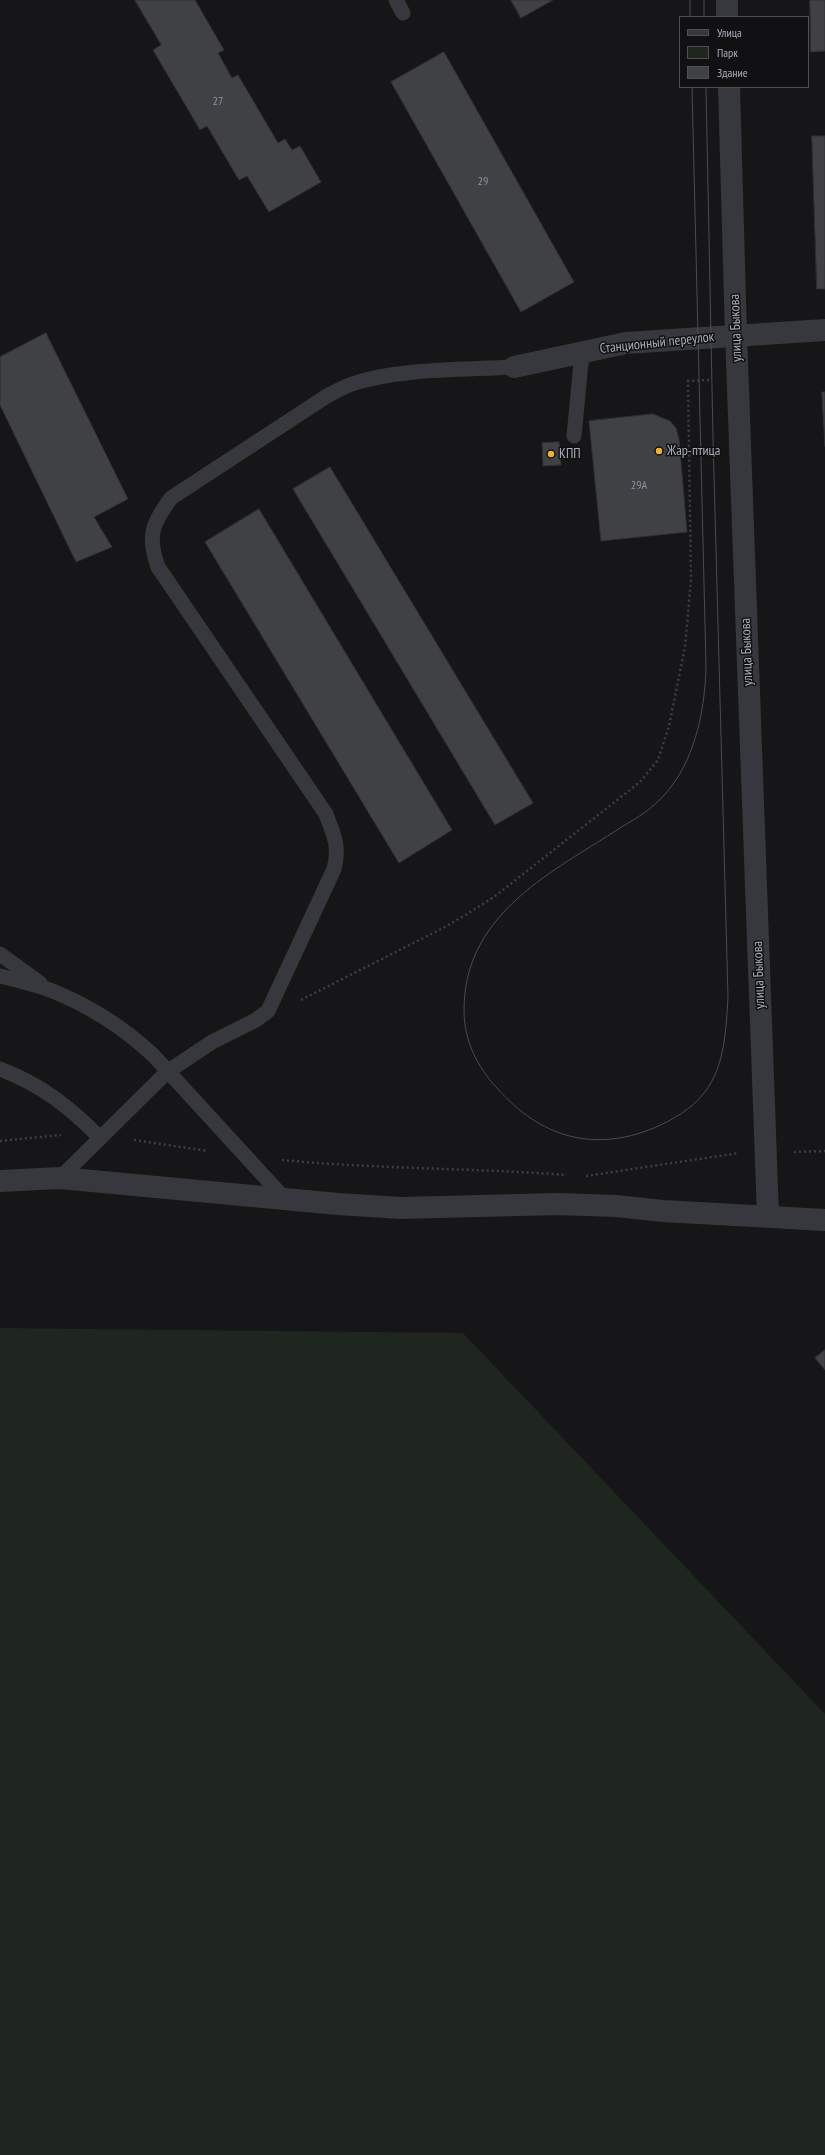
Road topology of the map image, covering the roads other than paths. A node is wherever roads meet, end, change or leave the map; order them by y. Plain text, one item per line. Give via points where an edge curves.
1 (727, 0) edge
2 (728, 16) edge
3 (729, 88) edge
4 (825, 330) edge
5 (736, 334) junction
6 (582, 352) junction
7 (514, 367) joint
8 (574, 436) dead end
9 (0, 954) edge
10 (0, 976) edge
11 (49, 989) junction
12 (0, 1070) edge
13 (168, 1072) junction
14 (100, 1138) junction
15 (60, 1178) junction
16 (0, 1181) edge
17 (284, 1198) junction
18 (768, 1216) junction
19 (825, 1220) edge

1 - 2 street
3 - 5 street, улица Быкова
4 - 5 street, Станционный переулок
5 - 6 street, Станционный переулок via 626,343
5 - 18 street, улица Быкова
6 - 7 street, Станционный переулок
6 - 8 lane
7 - 13 lane via 404,374 350,384 327,396 172,498 160,513 152,532 152,549 158,567 326,814 335,837 338,854 334,869 268,1011 256,1020 212,1042
9 - 11 lane
10 - 11 lane
11 - 13 lane via 86,1006 135,1038
12 - 14 lane via 41,1087 60,1100
13 - 14 lane
13 - 17 lane
14 - 15 lane
15 - 16 street
15 - 17 street
17 - 18 street via 401,1208 558,1204
18 - 19 street

